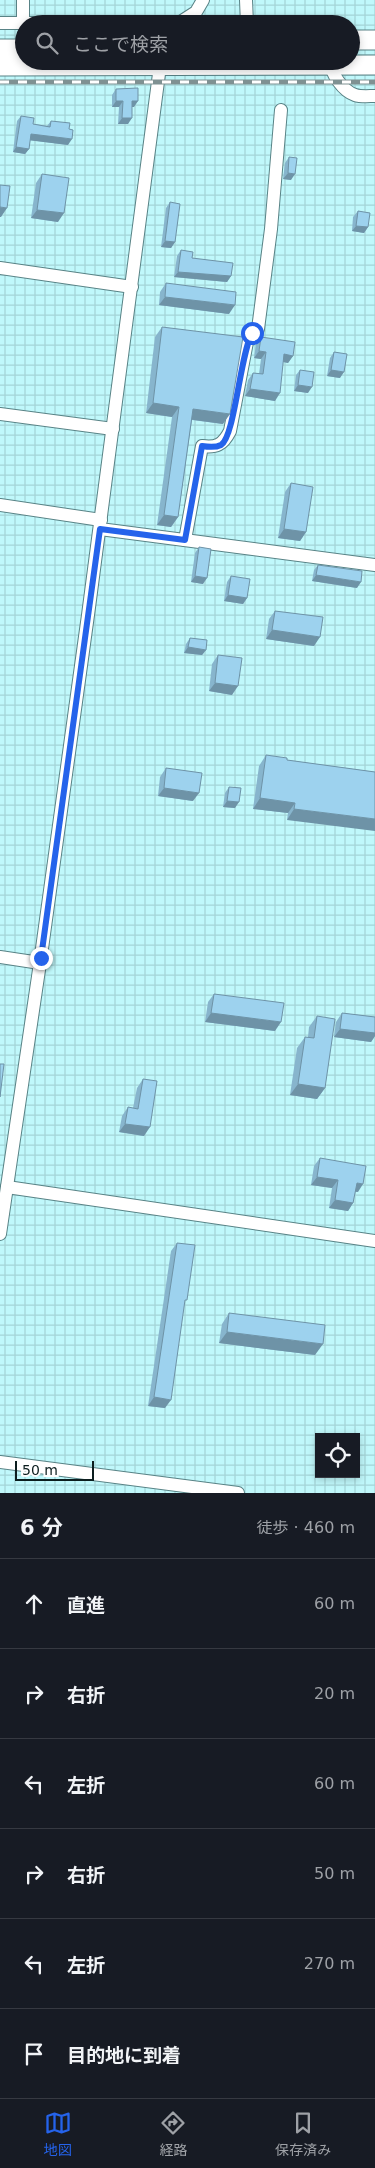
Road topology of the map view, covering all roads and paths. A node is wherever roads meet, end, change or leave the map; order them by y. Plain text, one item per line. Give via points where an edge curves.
1 (23, 0) edge
2 (203, 0) edge
3 (246, 0) edge
4 (23, 15) edge
5 (191, 15) edge
6 (247, 15) edge
7 (0, 23) edge
8 (15, 29) edge
9 (15, 35) edge
10 (360, 40) edge
11 (375, 40) edge
12 (0, 41) edge
13 (360, 48) edge
14 (375, 48) edge
15 (0, 49) edge
16 (15, 49) edge
17 (0, 58) edge
18 (15, 58) edge
19 (360, 58) edge
20 (375, 58) edge
21 (360, 64) edge
22 (375, 65) edge
23 (0, 66) edge
24 (15, 66) edge
25 (159, 70) edge
26 (333, 70) edge
27 (375, 96) edge
28 (281, 110) dead end
29 (0, 268) edge
30 (132, 287) junction
31 (0, 414) edge
32 (113, 429) junction
33 (0, 505) edge
34 (100, 525) junction
35 (185, 540) junction
36 (375, 565) edge
37 (0, 957) edge
38 (40, 963) junction
39 (7, 1187) junction
40 (0, 1234) edge
41 (375, 1241) edge
42 (0, 1462) edge
43 (238, 1493) edge

1 - 4 street
2 - 5 street
3 - 6 street
7 - 8 street
9 - 12 highway
10 - 11 highway
13 - 14 highway
15 - 16 highway
17 - 18 highway
19 - 20 highway
21 - 22 highway
23 - 24 highway
25 - 30 street
26 - 27 street via 346,90 356,96
28 - 35 street via 258,329 246,342 230,431 221,445 202,446
29 - 30 street
30 - 32 street
31 - 32 street
32 - 34 street
33 - 34 street
34 - 35 street
34 - 38 street
35 - 36 street
37 - 38 street
38 - 39 street
39 - 40 street
39 - 41 street
42 - 43 street

